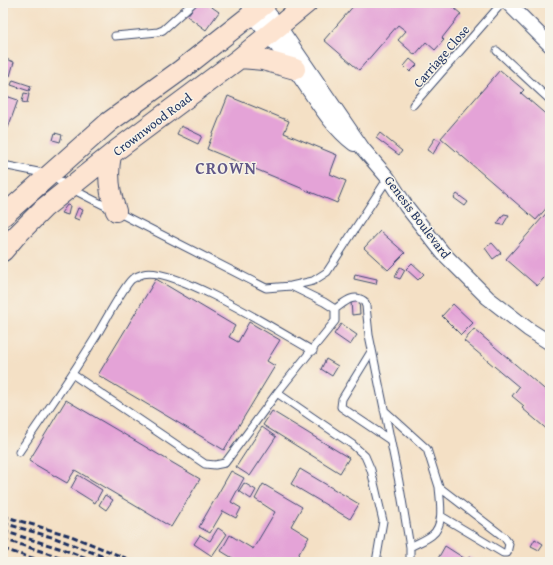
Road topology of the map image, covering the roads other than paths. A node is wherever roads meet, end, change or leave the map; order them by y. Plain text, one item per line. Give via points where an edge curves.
1 (193, 3) edge
2 (307, 3) edge
3 (502, 3) edge
4 (508, 3) edge
5 (258, 6) edge
6 (273, 29) junction
7 (115, 36) dead end
8 (550, 45) edge
9 (497, 51) dead end
10 (240, 58) junction
11 (295, 69) junction
12 (550, 100) edge
13 (413, 105) dead end
14 (363, 149) junction
15 (111, 154) junction
16 (4, 166) edge
17 (48, 174) junction
18 (388, 178) junction
19 (70, 188) junction
20 (116, 211) junction
21 (3, 216) edge
22 (3, 251) edge
23 (292, 286) junction
24 (335, 309) junction
25 (550, 343) edge
26 (372, 350) junction
27 (313, 351) junction
28 (72, 374) junction
29 (277, 393) junction
30 (384, 410) junction
31 (390, 440) junction
32 (19, 452) dead end
33 (439, 487) junction
34 (441, 516) junction
35 (410, 547) junction
36 (376, 562) edge
37 (410, 562) edge

1 - 7 lane via 163,30
2 - 6 main road, Crownwood Road
3 - 13 lane, Carriage Close
4 - 8 street
5 - 6 street
5 - 17 main road, Crownwood Road via 181,70 109,122
6 - 10 main road, Crownwood Road
6 - 11 street, Genesis Boulevard
6 - 14 street, Genesis Boulevard
9 - 12 lane
10 - 11 main road via 263,60
10 - 15 main road, Crownwood Road
11 - 14 street, Genesis Boulevard via 328,119 348,139
14 - 18 street, Genesis Boulevard
15 - 19 main road, Crownwood Road
15 - 20 main road via 108,184
16 - 17 lane
17 - 19 lane
17 - 21 main road, Crownwood Road
18 - 23 lane via 327,272 313,281
18 - 25 street, Genesis Boulevard via 425,231 460,271 488,298
19 - 20 lane
19 - 22 main road, Crownwood Road via 20,232
20 - 23 lane via 266,288
23 - 24 lane
24 - 26 lane via 348,299 364,301
24 - 27 lane via 335,321
26 - 30 lane
26 - 31 lane via 342,399 341,407
27 - 28 lane via 233,306 175,279 144,274 129,284
27 - 29 lane
28 - 29 lane via 205,464 215,465 225,463
28 - 32 lane
29 - 36 lane via 365,456 383,520
30 - 31 lane
30 - 33 lane via 427,449
31 - 35 lane
33 - 34 lane
33 - 34 lane via 504,537 510,544 507,553
34 - 35 lane via 433,535
35 - 37 lane

